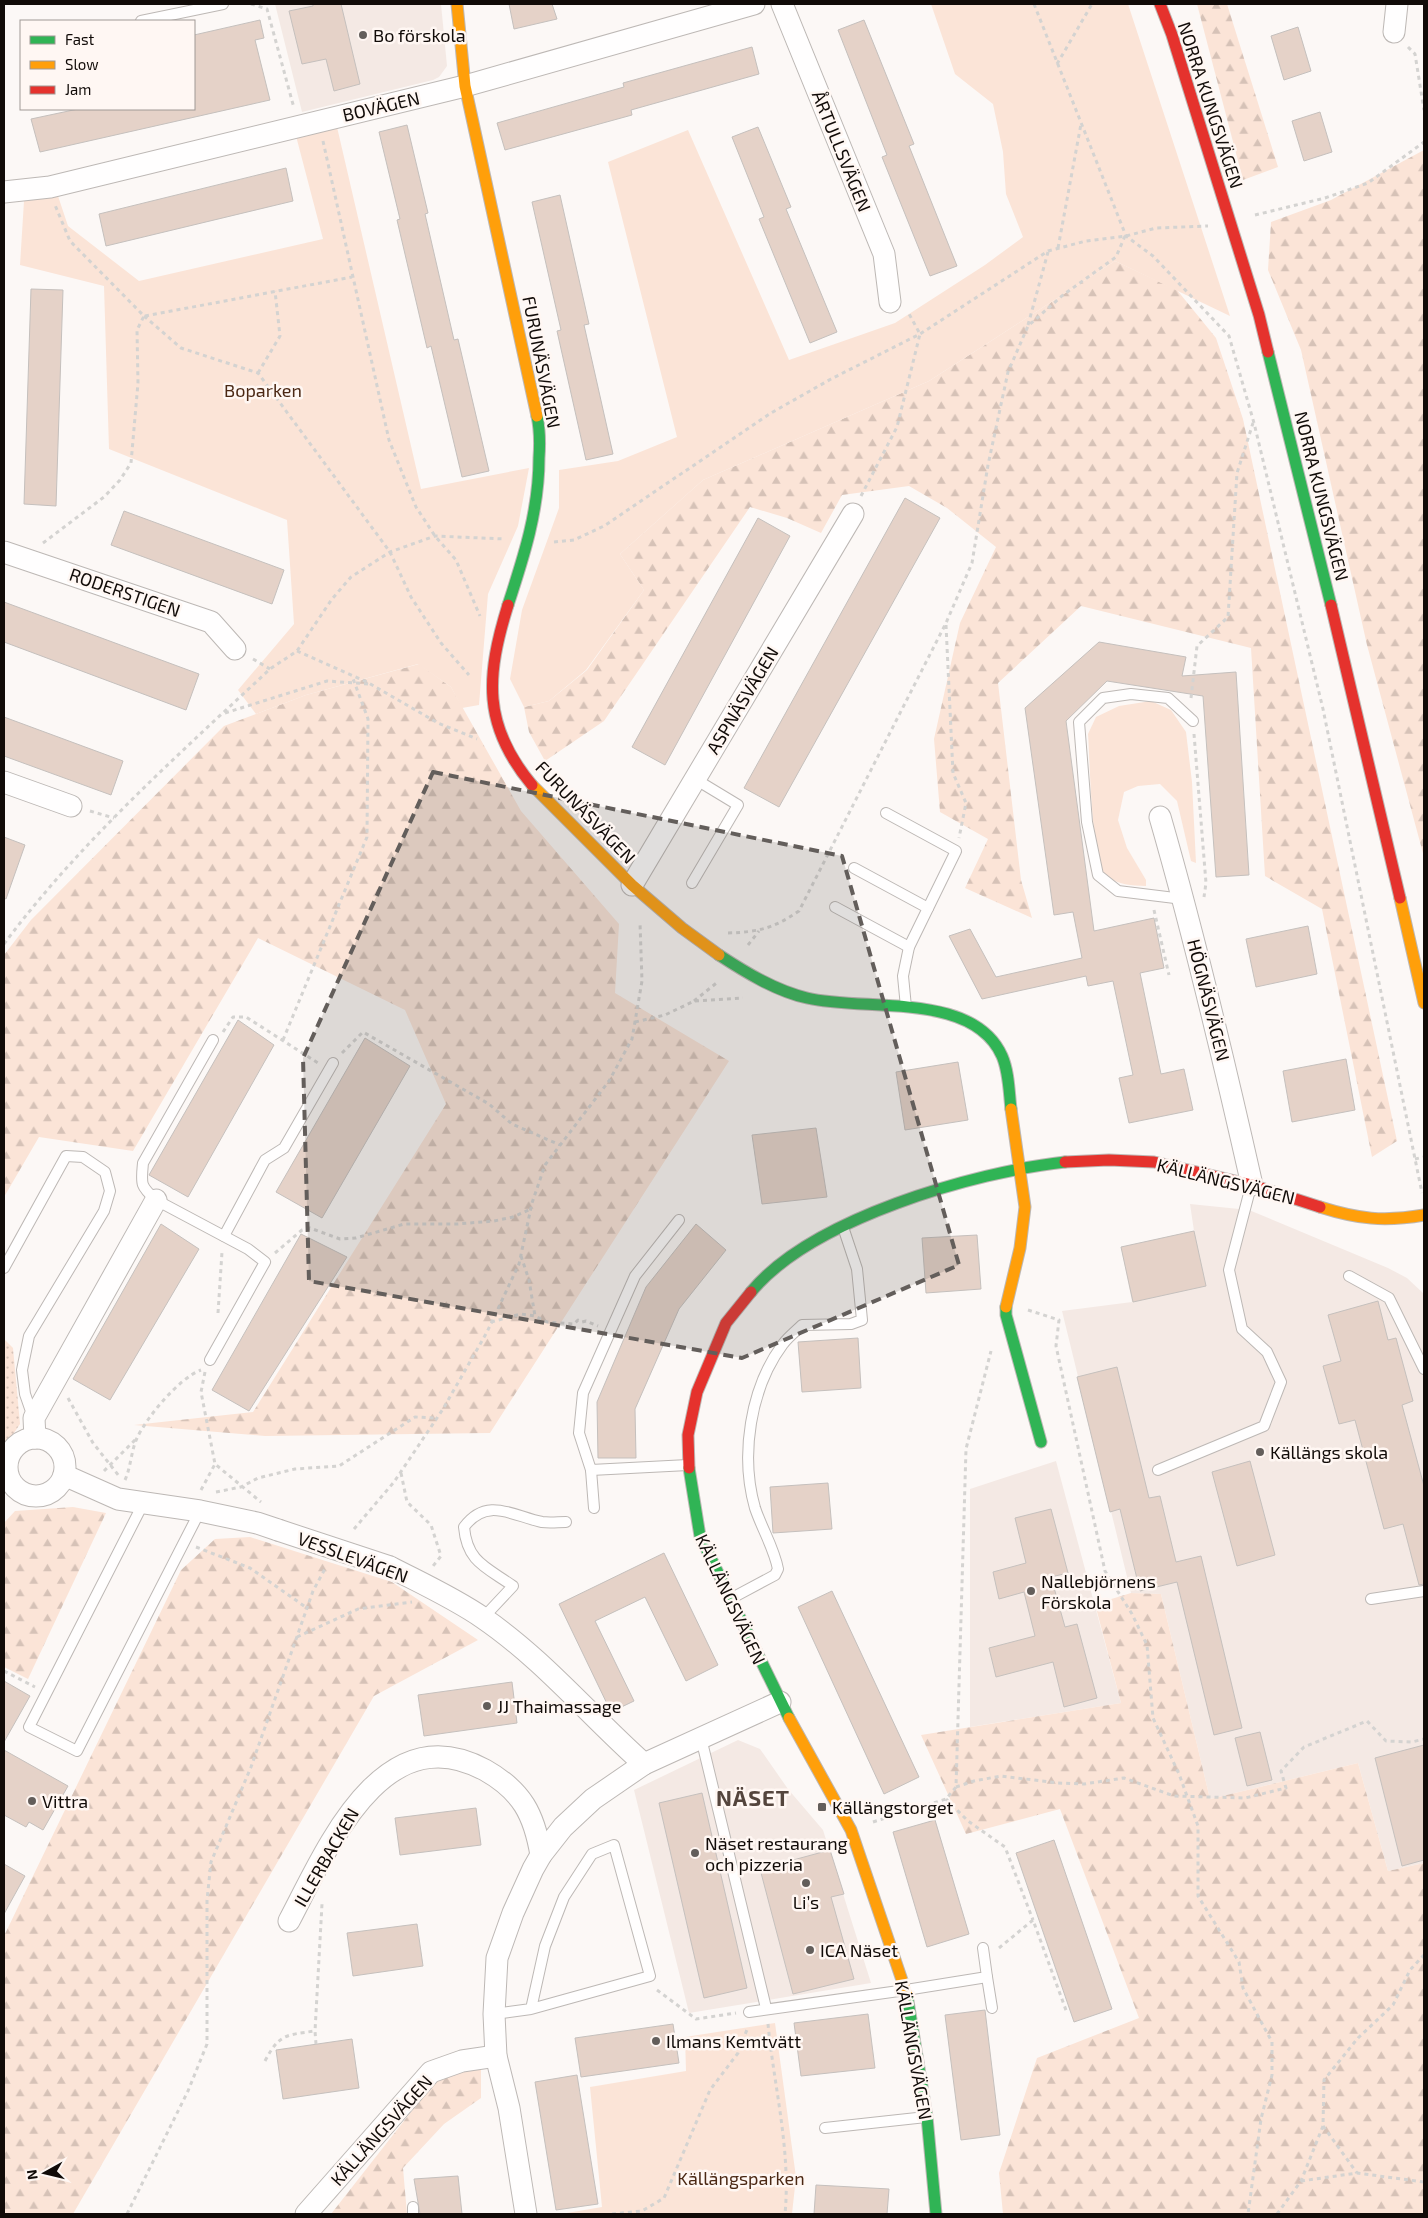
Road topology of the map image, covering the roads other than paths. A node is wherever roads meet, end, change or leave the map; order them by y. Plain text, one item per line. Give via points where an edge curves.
1 (223, 4) edge
2 (457, 4) edge
3 (754, 4) edge
4 (782, 4) edge
5 (1160, 4) edge
6 (1397, 4) edge
7 (146, 20) edge
8 (1394, 32) road end
9 (465, 86) junction
10 (4, 192) edge
11 (890, 302) road end
12 (853, 514) road end
13 (4, 552) edge
14 (235, 649) dead end
15 (1193, 721) road end
16 (695, 779) junction
17 (4, 782) edge
18 (71, 806) dead end
19 (886, 813) dead end
20 (1160, 817) dead end
21 (854, 868) dead end
22 (692, 883) dead end
23 (632, 885) junction
24 (835, 907) dead end
25 (928, 908) junction
26 (1186, 908) junction
27 (908, 947) junction
28 (1424, 1004) edge
29 (906, 1008) junction
30 (213, 1040) dead end
31 (333, 1063) road end
32 (1020, 1168) junction
33 (1252, 1185) junction
34 (156, 1200) junction
35 (1424, 1215) edge
36 (679, 1220) dead end
37 (843, 1227) junction
38 (224, 1236) junction
39 (4, 1268) edge
40 (1349, 1276) dead end
41 (210, 1360) dead end
42 (1424, 1369) edge
43 (35, 1428) junction
44 (1041, 1442) dead end
45 (689, 1465) junction
46 (591, 1470) junction
47 (1158, 1470) dead end
48 (64, 1475) junction
49 (10, 1494) edge
50 (144, 1502) junction
51 (594, 1508) dead end
52 (200, 1511) junction
53 (566, 1522) dead end
54 (1424, 1592) edge
55 (1370, 1599) dead end
56 (729, 1600) junction
57 (483, 1618) junction
58 (780, 1702) junction
59 (701, 1738) junction
60 (644, 1764) junction
61 (541, 1855) junction
62 (289, 1921) dead end
63 (983, 1948) dead end
64 (987, 1977) junction
65 (906, 1990) junction
66 (766, 2008) junction
67 (992, 2008) dead end
68 (531, 2009) junction
69 (749, 2012) road end
70 (494, 2014) junction
71 (496, 2056) junction
72 (927, 2117) junction
73 (825, 2128) dead end
74 (306, 2214) edge
75 (526, 2214) edge
76 (936, 2214) edge

1 - 7 lane
2 - 9 street, FURUNÄSVÄGEN
3 - 9 street, BOVÄGEN
4 - 11 street, ÅRTULLSVÄGEN via 884,254
5 - 28 street, NORRA KUNGSVÄGEN via 1259,315 1328,592
6 - 8 street
9 - 10 street, BOVÄGEN via 50,187
9 - 23 street, FURUNÄSVÄGEN via 539,423 540,478 530,540 506,608 491,697 499,730 515,761 537,792
12 - 16 street, ASPNÄSVÄGEN
13 - 14 street, RODERSTIGEN via 211,622
15 - 26 lane via 1168,698 1131,694 1103,698 1079,722 1087,822 1098,875 1118,891
16 - 22 lane via 738,805
16 - 23 street, ASPNÄSVÄGEN
17 - 18 street
19 - 25 lane via 956,851
20 - 26 street, HÖGNÄSVÄGEN
21 - 25 lane
23 - 29 street, FURUNÄSVÄGEN via 689,934 751,976 797,996
24 - 27 lane
25 - 27 lane
26 - 33 street, HÖGNÄSVÄGEN
27 - 29 lane via 903,976
29 - 32 street, FURUNÄSVÄGEN via 958,1015 989,1035 1000,1048
30 - 34 lane via 143,1163 141,1182 144,1190
31 - 38 lane via 284,1148 265,1160
32 - 33 street, KÄLLÄNGSVÄGEN via 1073,1162 1154,1162
32 - 37 street, KÄLLÄNGSVÄGEN via 915,1196
32 - 44 street, FURUNÄSVÄGEN via 1025,1207 1023,1229 1006,1315
33 - 35 street, KÄLLÄNGSVÄGEN via 1348,1216 1383,1220
33 - 47 lane via 1229,1270 1242,1329 1266,1352 1281,1382 1264,1426
34 - 38 lane
34 - 43 street via 56,1378
36 - 46 lane via 634,1276 583,1393 579,1434
37 - 45 street, KÄLLÄNGSVÄGEN via 799,1250 758,1284 726,1323 696,1392 688,1435
37 - 56 lane via 857,1269 862,1320 851,1324 802,1325 783,1344 767,1371 754,1405 748,1435 753,1498 778,1569 775,1575
38 - 41 lane via 265,1262
39 - 43 lane via 66,1156 82,1157 106,1172 110,1191 104,1211 29,1336 22,1370
40 - 42 lane via 1389,1298
43 - 48 street via 59,1449 65,1466
43 - 49 street via 17,1445 7,1462
45 - 46 lane
45 - 56 street, KÄLLÄNGSVÄGEN via 690,1488 700,1536
46 - 51 lane
48 - 49 street via 54,1491 45,1495
48 - 50 street, VESSLEVÄGEN via 118,1499
50 - 52 street, VESSLEVÄGEN
50 - 52 lane via 29,1727 77,1751
52 - 57 street, VESSLEVÄGEN, bridge via 272,1528 390,1567
53 - 57 lane via 543,1522 498,1508 469,1519 464,1527 465,1544 471,1556 513,1586
54 - 55 lane
56 - 58 street, KÄLLÄNGSVÄGEN
57 - 60 street, VESSLEVÄGEN via 540,1664
58 - 59 street
58 - 65 street, KÄLLÄNGSVÄGEN via 851,1830
59 - 60 street
59 - 66 lane
60 - 61 street via 594,1799 563,1827
61 - 62 street, ILLERBACKEN via 529,1812 518,1794 500,1779 479,1767 451,1758 420,1760 388,1773 360,1799 331,1842
61 - 70 street via 513,1913 498,1958
63 - 64 lane
64 - 65 lane
64 - 67 lane
65 - 66 lane
65 - 72 street, KÄLLÄNGSVÄGEN
66 - 69 lane
68 - 68 lane via 650,1976 614,1845 592,1854 564,1897 545,1946
68 - 70 lane
70 - 71 street
71 - 74 street, KÄLLÄNGSVÄGEN via 462,2061 432,2072
71 - 75 street via 509,2108
72 - 73 lane
72 - 76 street, KÄLLÄNGSVÄGEN

